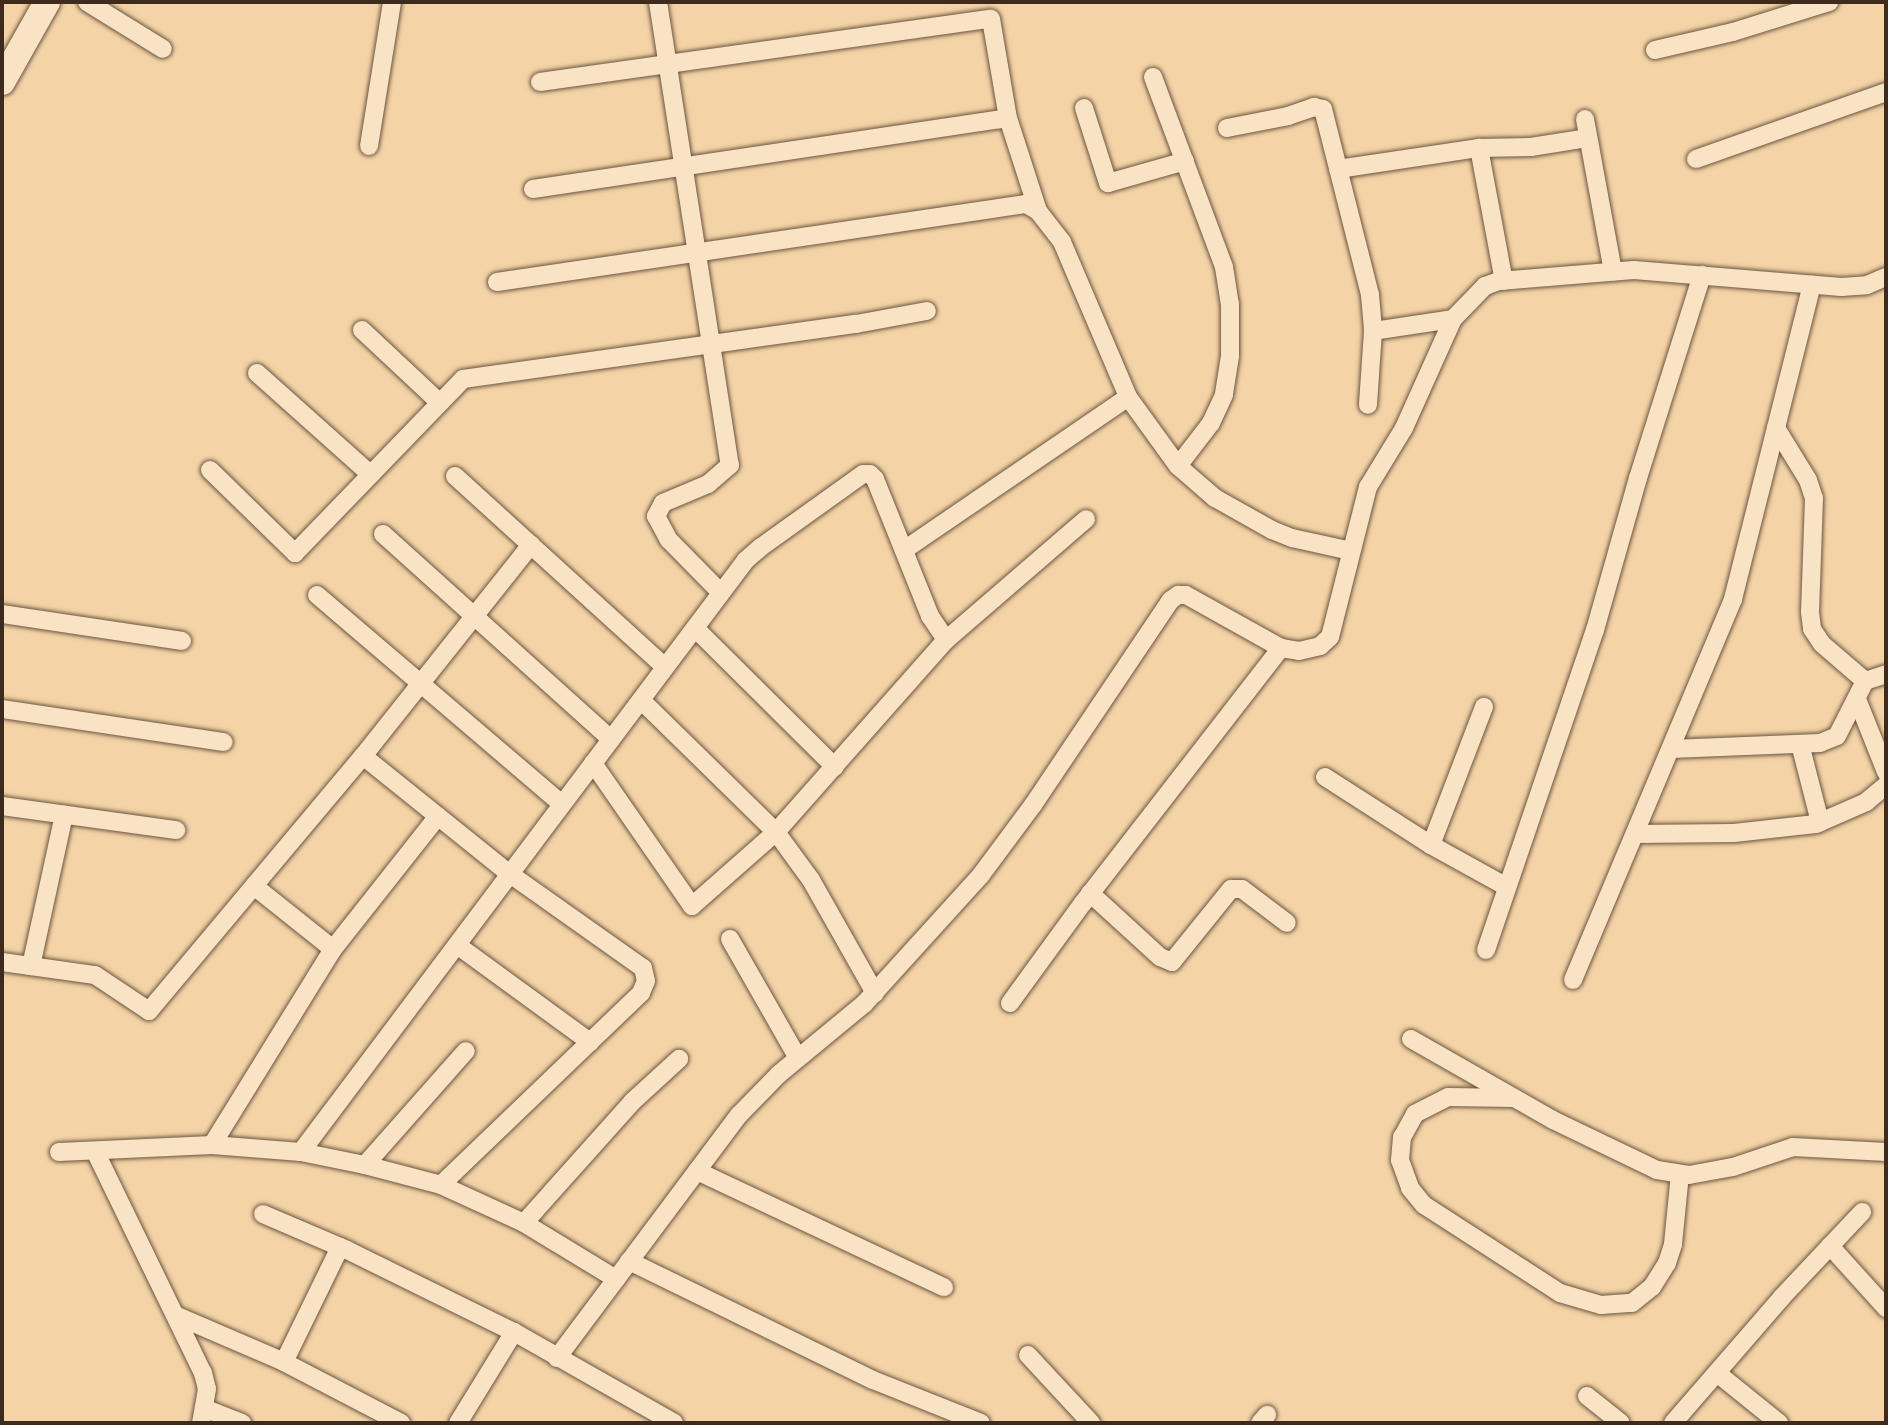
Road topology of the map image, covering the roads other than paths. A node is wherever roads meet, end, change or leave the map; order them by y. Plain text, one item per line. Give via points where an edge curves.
1 (47, 2) edge
2 (87, 2) edge
3 (392, 2) edge
4 (658, 2) edge
5 (1829, 2) edge
6 (163, 49) dead end
7 (1655, 50) dead end
8 (668, 64) junction
9 (1153, 77) dead end
10 (2, 82) edge
11 (540, 82) dead end
12 (1886, 92) edge
13 (1084, 108) dead end
14 (1008, 118) junction
15 (1585, 119) dead end
16 (1227, 128) dead end
17 (1588, 138) junction
18 (369, 146) dead end
19 (1479, 148) junction
20 (1696, 159) dead end
21 (1185, 161) junction
22 (685, 166) junction
23 (1338, 169) junction
24 (533, 189) dead end
25 (1038, 211) junction
26 (698, 252) junction
27 (1613, 271) junction
28 (1702, 275) junction
29 (1886, 277) edge
30 (1503, 281) junction
31 (497, 282) dead end
32 (1812, 285) junction
33 (927, 311) dead end
34 (1453, 319) junction
35 (362, 330) dead end
36 (1373, 331) junction
37 (713, 345) junction
38 (257, 373) dead end
39 (1128, 397) junction
40 (439, 402) junction
41 (1368, 405) dead end
42 (1776, 428) junction
43 (1178, 466) junction
44 (210, 470) dead end
45 (370, 474) junction
46 (455, 476) dead end
47 (1086, 519) dead end
48 (383, 534) dead end
49 (531, 545) junction
50 (904, 551) junction
51 (1351, 551) junction
52 (721, 593) junction
53 (317, 595) dead end
54 (2, 614) edge
55 (474, 616) junction
56 (695, 628) junction
57 (946, 640) junction
58 (182, 641) dead end
59 (1281, 648) junction
60 (665, 667) junction
61 (1886, 674) edge
62 (1865, 681) junction
63 (420, 685) junction
64 (1857, 699) junction
65 (641, 700) junction
66 (1484, 708) dead end
67 (2, 709) edge
68 (611, 739) junction
69 (224, 742) dead end
70 (1800, 744) junction
71 (1671, 749) junction
72 (363, 756) junction
73 (593, 764) junction
74 (835, 767) junction
75 (1886, 772) edge
76 (1325, 777) dead end
77 (1886, 785) edge
78 (562, 804) junction
79 (2, 806) edge
80 (64, 815) junction
81 (438, 816) junction
82 (1820, 822) junction
83 (176, 830) dead end
84 (776, 832) junction
85 (1635, 834) junction
86 (1431, 845) junction
87 (510, 874) junction
88 (254, 886) junction
89 (1507, 887) junction
90 (1090, 893) junction
91 (1287, 923) dead end
92 (730, 939) dead end
93 (457, 945) junction
94 (333, 949) junction
95 (1486, 950) dead end
96 (2, 962) edge
97 (31, 966) junction
98 (1573, 980) dead end
99 (874, 993) junction
100 (1010, 1003) dead end
101 (1411, 1039) dead end
102 (590, 1042) junction
103 (466, 1051) dead end
104 (798, 1058) junction
105 (679, 1059) dead end
106 (1514, 1098) junction
107 (212, 1145) junction
108 (95, 1151) junction
109 (59, 1152) dead end
110 (301, 1152) junction
111 (1886, 1152) edge
112 (365, 1165) junction
113 (697, 1171) junction
114 (1680, 1174) junction
115 (441, 1185) junction
116 (1862, 1212) dead end
117 (263, 1214) dead end
118 (524, 1223) junction
119 (1830, 1246) junction
120 (340, 1247) junction
121 (629, 1261) junction
122 (616, 1279) junction
123 (944, 1287) dead end
124 (1886, 1308) edge
125 (175, 1315) junction
126 (514, 1332) junction
127 (1028, 1355) dead end
128 (557, 1358) junction
129 (284, 1362) junction
130 (1717, 1373) junction
131 (1587, 1396) dead end
132 (203, 1416) edge
133 (464, 1421) edge
134 (242, 1423) edge
135 (401, 1423) edge
136 (671, 1423) edge
137 (981, 1423) edge
138 (1091, 1423) edge
139 (1621, 1423) edge
140 (1673, 1423) edge
141 (1779, 1423) edge

1 - 10 street
2 - 6 street
3 - 18 street
4 - 8 street
5 - 7 street
8 - 11 street
8 - 14 street via 991,19
8 - 22 street
9 - 21 street
12 - 20 street
13 - 21 street via 1108,183
14 - 22 street
14 - 25 street
15 - 17 street
16 - 23 street via 1314,107 1323,109
17 - 19 street via 1531,147
17 - 27 street
19 - 23 street
19 - 30 street
21 - 43 street via 1224,267 1230,356 1224,395 1211,423
22 - 24 street
22 - 26 street
23 - 36 street via 1370,295
25 - 26 street via 1026,204
25 - 39 street via 1062,242
26 - 31 street
26 - 37 street
27 - 28 street
27 - 30 street
28 - 32 street
28 - 89 street via 1595,630
29 - 32 street via 1867,285
30 - 34 street via 1485,286
32 - 42 street
33 - 37 street
34 - 36 street
34 - 51 street via 1404,428 1368,488
35 - 40 street
36 - 41 street
37 - 40 street via 480,375 463,379
37 - 52 street via 730,465 708,484 663,503 656,516 669,540
38 - 45 street
39 - 43 street
39 - 50 street
40 - 45 street
42 - 62 street via 1814,498 1812,629 1822,644
42 - 71 street via 1733,599
43 - 51 street via 1215,498 1272,530
44 - 45 street via 295,553
46 - 49 street
47 - 57 street
48 - 55 street
49 - 55 street
49 - 60 street
50 - 52 street via 875,479 863,474 761,547
50 - 57 street via 930,617
51 - 59 street via 1330,638 1320,646 1299,651
52 - 56 street
53 - 63 street
54 - 58 street
55 - 63 street
55 - 68 street
56 - 60 street
56 - 74 street
57 - 74 street
59 - 90 street
59 - 99 street via 1186,595 1171,600 981,876
60 - 65 street
61 - 62 street
62 - 64 street
63 - 72 street
63 - 78 street
64 - 70 street via 1837,736
64 - 75 street
65 - 68 street
65 - 84 street
66 - 86 street
67 - 69 street
68 - 73 street
70 - 71 street
70 - 82 street
71 - 85 street
72 - 81 street
72 - 88 street
73 - 78 street
73 - 84 street via 692,906
74 - 84 street
76 - 86 street
77 - 82 street via 1866,802
78 - 87 street
79 - 80 street
80 - 83 street
80 - 97 street
81 - 87 street
81 - 94 street
82 - 85 street via 1734,832
84 - 99 street via 811,880
85 - 98 street
86 - 89 street
87 - 93 street
87 - 102 street via 643,968 646,981 641,993
88 - 94 street
88 - 97 street via 149,1011 95,975
89 - 95 street
90 - 91 street via 1160,957 1172,962 1231,889 1242,889
90 - 100 street
92 - 104 street
93 - 102 street
93 - 110 street
94 - 107 street
96 - 97 street
99 - 104 street
101 - 106 street
102 - 115 street
103 - 112 street
104 - 113 street via 739,1115
105 - 118 street via 632,1102
106 - 114 street via 1657,1170
106 - 114 street via 1448,1097 1415,1114 1402,1138 1400,1160 1410,1188 1424,1205 1560,1293 1601,1305 1632,1303 1653,1287 1673,1244
107 - 108 street
107 - 110 street
108 - 109 street
108 - 125 street
110 - 112 street
111 - 114 street via 1793,1147 1733,1167
112 - 115 street
113 - 121 street
113 - 123 street
115 - 118 street
116 - 119 street
117 - 120 street
118 - 122 street
119 - 124 street
119 - 130 street
120 - 126 street
120 - 129 street
121 - 122 street
121 - 137 street via 873,1380
122 - 128 street
125 - 129 street
125 - 132 street via 204,1373
126 - 128 street
126 - 133 street
127 - 138 street
128 - 136 street
129 - 135 street
130 - 140 street
130 - 141 street
131 - 139 street
132 - 134 street

